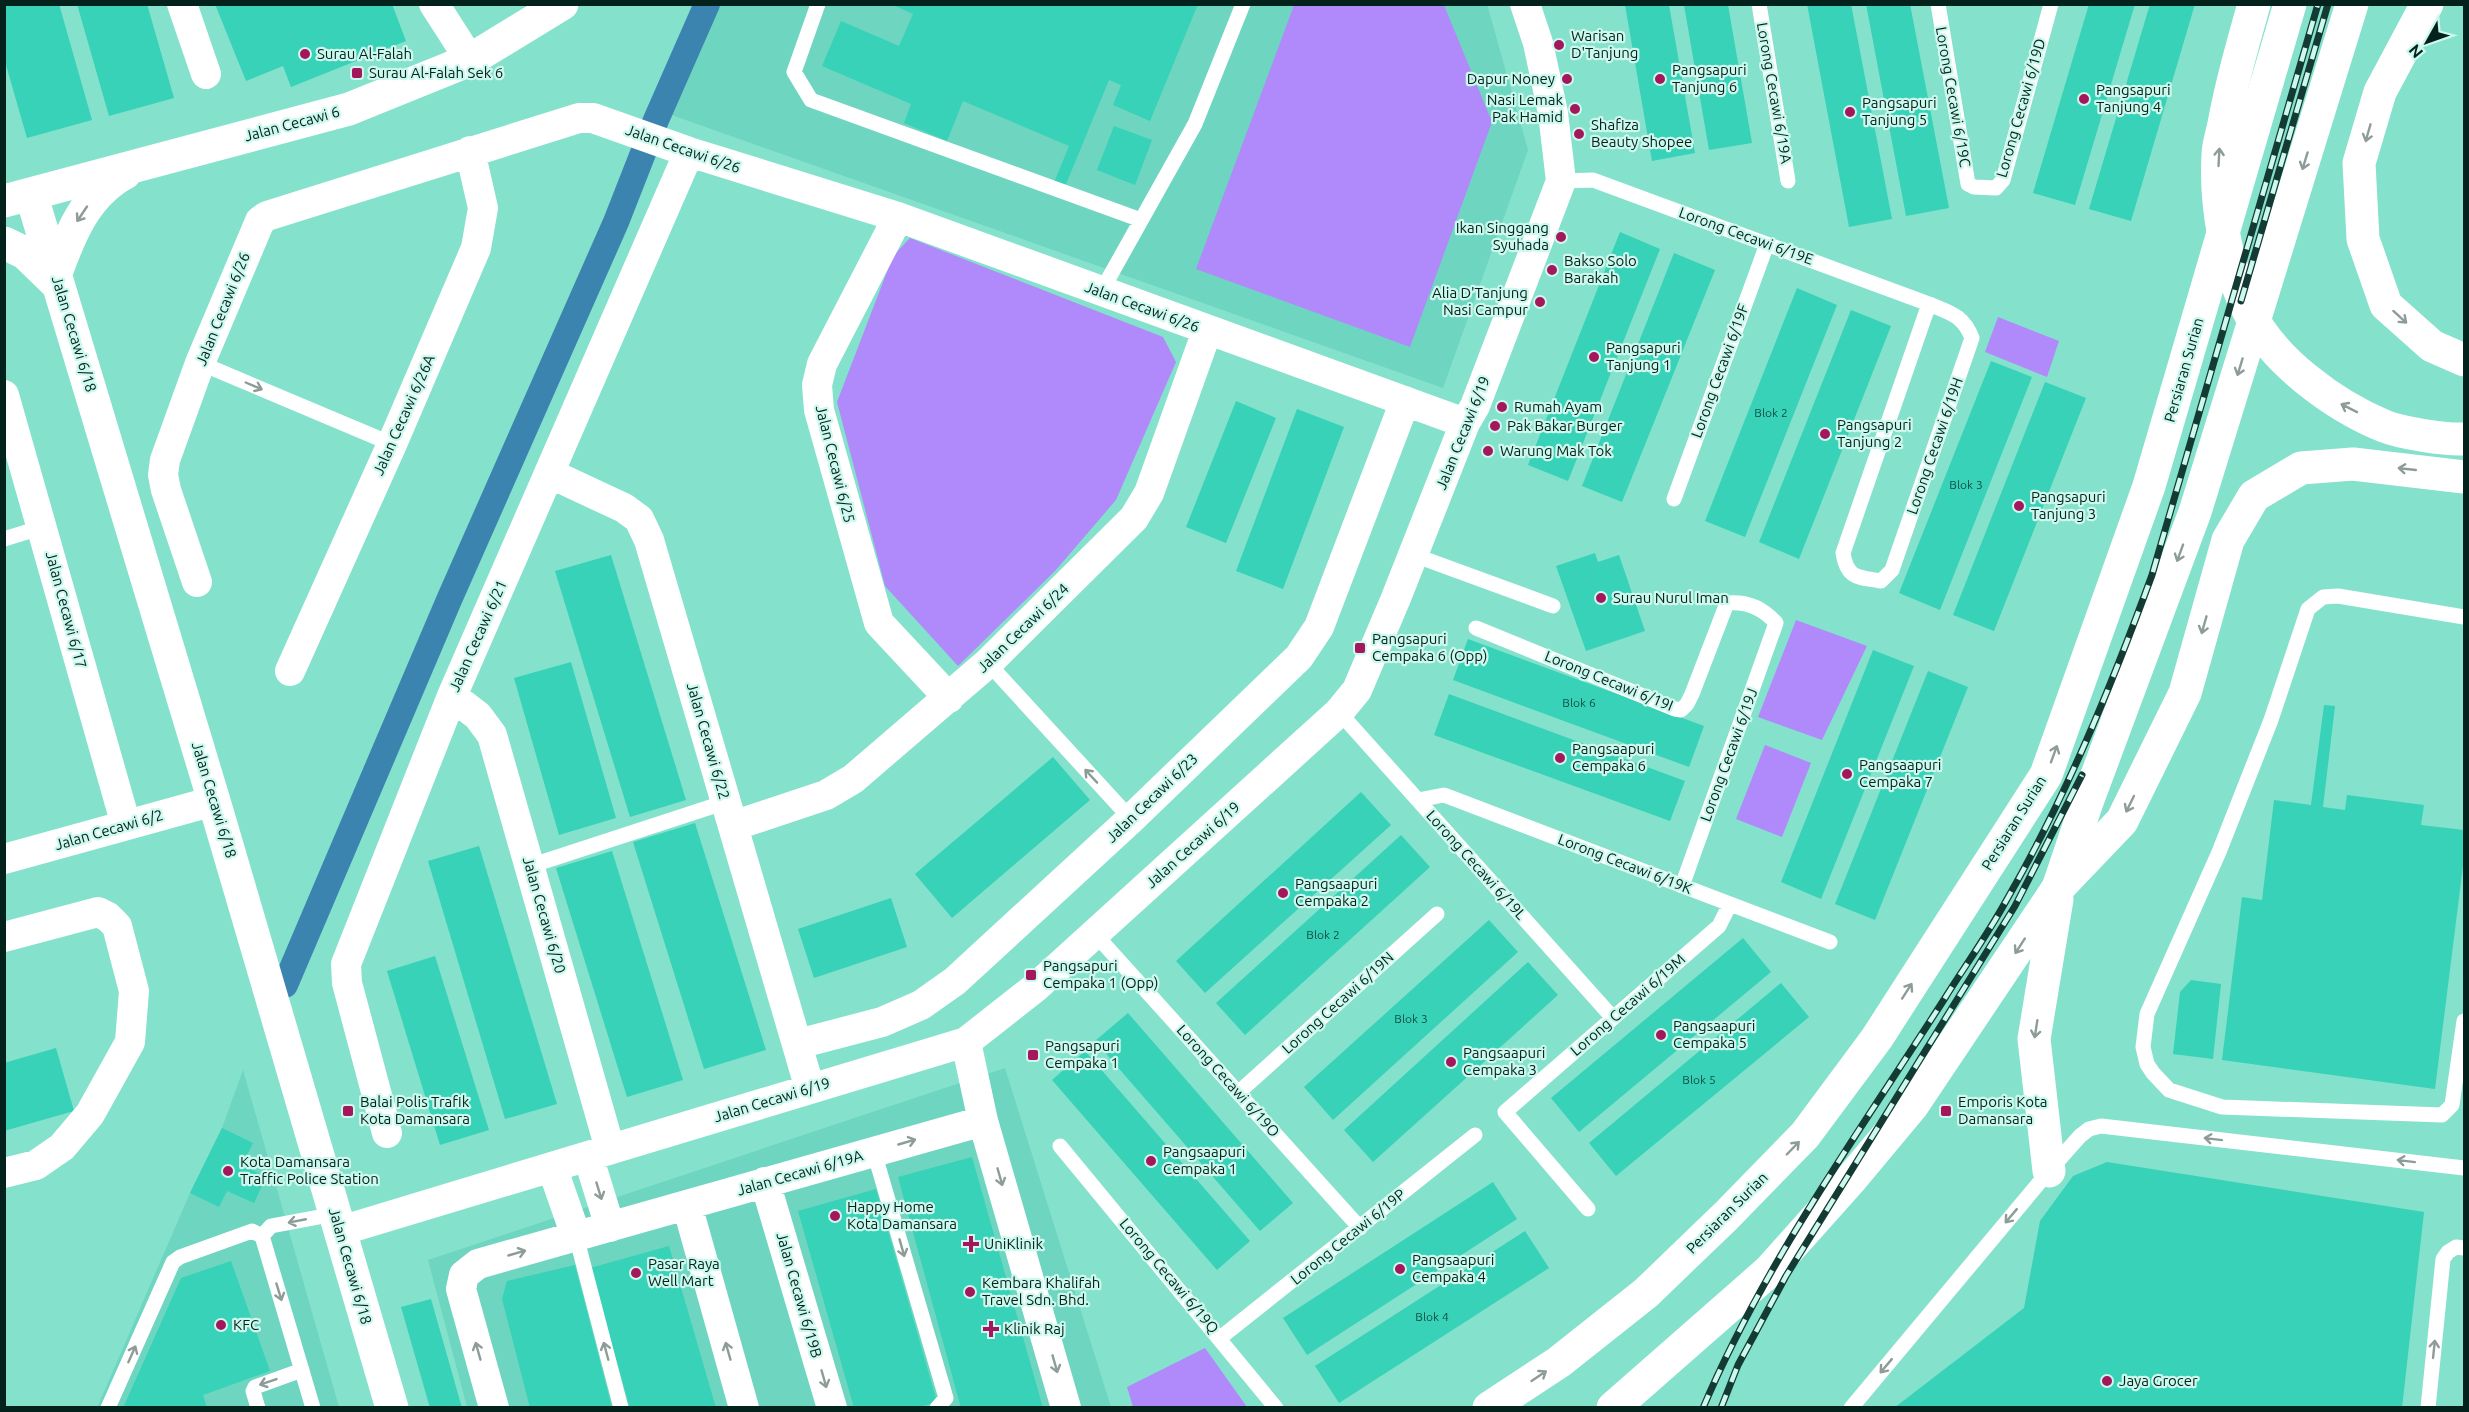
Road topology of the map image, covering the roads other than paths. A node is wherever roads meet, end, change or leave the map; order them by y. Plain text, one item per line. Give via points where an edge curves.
1 (182, 4) edge
2 (434, 4) edge
3 (562, 4) edge
4 (818, 4) edge
5 (1243, 4) edge
6 (1525, 4) edge
7 (1759, 4) edge
8 (1938, 4) edge
9 (2050, 4) edge
10 (2253, 4) edge
11 (2290, 4) edge
12 (2352, 4) edge
13 (2370, 4) edge
14 (2400, 4) edge
15 (2427, 4) edge
16 (470, 60) junction
17 (206, 74) dead end
18 (2380, 92) junction
19 (2319, 116) junction
20 (470, 151) junction
21 (689, 152) junction
22 (142, 164) junction
23 (1561, 181) junction
24 (1788, 181) dead end
25 (1974, 187) joint
26 (18, 197) edge
27 (898, 217) junction
28 (1141, 220) junction
29 (4, 243) edge
30 (1767, 244) junction
31 (58, 280) junction
32 (1101, 292) junction
33 (1929, 304) junction
34 (1207, 331) junction
35 (2464, 360) edge
36 (200, 363) junction
37 (4, 395) edge
38 (1405, 401) junction
39 (1465, 423) junction
40 (2464, 439) edge
41 (392, 444) junction
42 (549, 473) junction
43 (2464, 477) edge
44 (1674, 498) dead end
45 (43, 527) junction
46 (4, 539) edge
47 (1414, 555) junction
48 (197, 582) dead end
49 (1553, 606) dead end
50 (2464, 617) edge
51 (1776, 623) joint
52 (1476, 628) dead end
53 (988, 663) junction
54 (290, 671) dead end
55 (452, 696) junction
56 (949, 698) junction
57 (1340, 712) junction
58 (1418, 800) junction
59 (214, 801) junction
60 (730, 814) junction
61 (1131, 819) junction
62 (126, 825) junction
63 (4, 859) edge
64 (530, 866) junction
65 (1682, 886) junction
66 (2058, 888) junction
67 (1730, 904) junction
68 (1437, 914) dead end
69 (1095, 934) junction
70 (4, 937) edge
71 (1830, 942) dead end
72 (1613, 1018) junction
73 (2464, 1022) edge
74 (966, 1042) junction
75 (803, 1065) junction
76 (2461, 1084) edge
77 (1239, 1092) junction
78 (983, 1121) junction
79 (387, 1133) dead end
80 (1475, 1135) dead end
81 (1060, 1146) dead end
82 (874, 1152) junction
83 (599, 1153) junction
84 (552, 1167) junction
85 (2464, 1168) edge
86 (2049, 1171) junction
87 (4, 1173) edge
88 (765, 1182) junction
89 (687, 1205) junction
90 (1588, 1209) dead end
91 (338, 1223) junction
92 (610, 1227) junction
93 (1360, 1228) junction
94 (262, 1236) junction
95 (576, 1236) junction
96 (2464, 1248) edge
97 (1220, 1338) junction
98 (302, 1370) junction
99 (108, 1407) edge
100 (258, 1407) edge
101 (313, 1407) edge
102 (392, 1407) edge
103 (494, 1407) edge
104 (621, 1407) edge
105 (744, 1407) edge
106 (832, 1407) edge
107 (937, 1407) edge
108 (1066, 1407) edge
109 (1276, 1407) edge
110 (1489, 1407) edge
111 (1613, 1407) edge
112 (1851, 1407) edge
113 (2428, 1407) edge

1 - 17 street
2 - 16 street
3 - 16 main road, Jalan Cecawi 6
4 - 28 lane via 794,72 811,100
5 - 28 lane via 1195,124
6 - 23 street, Jalan Cecawi 6/19 via 1553,112
7 - 24 lane, Lorong Cecawi 6/19A
8 - 25 lane, Lorong Cecawi 6/19C via 1968,184
9 - 25 lane, Lorong Cecawi 6/19D via 2003,180 1996,188
40 -> 10 main road via 2386,427 2338,402 2271,345 2248,311 2231,263 2220,205 2218,154 2229,93
110 -> 11 main road, Persiaran Surian via 1559,1362 1646,1293 1805,1135 1877,1038 2046,775 2149,486
12 - 19 main road
13 - 19 main road via 2340,84
14 - 18 main road
15 - 18 main road
16 - 22 main road, Jalan Cecawi 6 via 349,108
18 -> 35 main road via 2359,163 2363,239 2386,305 2432,346
19 -> 66 main road via 2195,512
20 - 21 street, Jalan Cecawi 6/26 via 579,118 593,118
20 - 36 street, Jalan Cecawi 6/26 via 263,218
20 - 41 street, Jalan Cecawi 6/26A via 483,207 476,248
21 - 27 street, Jalan Cecawi 6/26
21 - 42 street, Jalan Cecawi 6/21
22 - 26 main road, Jalan Cecawi 6
22 -> 31 main road via 120,176 84,210 72,230
23 - 30 lane, Lorong Cecawi 6/19E via 1593,180
23 - 39 street, Jalan Cecawi 6/19 via 1475,406
26 - 31 main road, Jalan Cecawi 6/18
27 - 32 street, Jalan Cecawi 6/26
27 - 56 street, Jalan Cecawi 6/25 via 822,364 817,386 819,410 879,623
28 - 32 lane
29 - 31 main road via 25,253
30 - 33 lane, Lorong Cecawi 6/19E
30 - 44 lane, Lorong Cecawi 6/19F
31 - 59 main road, Jalan Cecawi 6/18
32 - 34 street, Jalan Cecawi 6/26
33 - 33 lane, Lorong Cecawi 6/19H via 1955,315 1967,325 1972,338 1892,570 1881,581 1855,577 1845,568 1843,553
34 - 38 street, Jalan Cecawi 6/26
34 - 53 street, Jalan Cecawi 6/24 via 1149,493 1134,518
36 -> 41 lane
36 - 48 street, Jalan Cecawi 6/26 via 163,467 166,490
37 - 45 street, Jalan Cecawi 6/17
38 - 39 street, Jalan Cecawi 6/26
38 - 61 street, Jalan Cecawi 6/23 via 1319,627 1299,657
39 - 47 street, Jalan Cecawi 6/19
41 - 54 street, Jalan Cecawi 6/26A
42 - 55 street, Jalan Cecawi 6/21
42 - 60 street, Jalan Cecawi 6/22 via 639,519 649,540
43 -> 66 main road via 2352,464 2301,468 2254,496 2228,540 2185,693 2122,821
45 - 46 lane
45 - 62 street, Jalan Cecawi 6/17
47 - 49 lane
47 - 57 street, Jalan Cecawi 6/19 via 1357,690
50 - 76 lane via 2338,596 2323,597 2308,609 2228,830 2148,1014 2143,1047 2153,1074 2169,1090 2222,1107 2442,1115 2452,1105
51 - 52 lane, Lorong Cecawi 6/19I via 1767,612 1741,601 1727,603 1688,704 1681,710
51 - 65 lane, Lorong Cecawi 6/19J
53 - 56 street, Jalan Cecawi 6/24
61 -> 53 lane
55 - 64 street, Jalan Cecawi 6/20 via 478,716 492,735
55 - 79 street, Jalan Cecawi 6/21 via 346,964 347,983
56 - 60 street, Jalan Cecawi 6/24 via 853,779 825,795
57 - 58 lane, Lorong Cecawi 6/19L
57 - 69 street, Jalan Cecawi 6/19
58 - 65 lane, Lorong Cecawi 6/19K via 1444,795
58 - 72 lane, Lorong Cecawi 6/19L
59 - 62 street, Jalan Cecawi 6/2
59 - 91 main road, Jalan Cecawi 6/18
60 - 64 lane
60 - 75 street, Jalan Cecawi 6/22
61 - 75 street, Jalan Cecawi 6/23 via 955,981 921,1005
62 - 63 street, Jalan Cecawi 6/2
64 - 83 street, Jalan Cecawi 6/20
65 - 67 lane, Lorong Cecawi 6/19K
66 -> 86 main road via 2034,1039
66 -> 111 main road via 1912,1106 1852,1178 1769,1271
67 - 71 lane, Lorong Cecawi 6/19K
67 - 72 lane, Lorong Cecawi 6/19M via 1719,926
68 - 77 lane, Lorong Cecawi 6/19N
69 - 74 street, Jalan Cecawi 6/19
69 - 77 lane, Lorong Cecawi 6/19O
70 - 87 street via 98,912 108,916 117,926 134,991 130,1042 90,1114 62,1147 36,1165
72 - 90 lane, Lorong Cecawi 6/19M via 1505,1112
73 - 76 lane
74 - 75 street, Jalan Cecawi 6/19
74 - 78 street
75 - 83 street, Jalan Cecawi 6/19
77 - 93 lane, Lorong Cecawi 6/19O
82 -> 78 street, Jalan Cecawi 6/19A
78 -> 108 street
80 - 93 lane, Lorong Cecawi 6/19P
81 - 97 lane, Lorong Cecawi 6/19Q
82 - 88 street, Jalan Cecawi 6/19A
82 -> 107 lane via 946,1398
83 - 84 street, Jalan Cecawi 6/19
83 -> 92 street, Jalan Cecawi 6/20
84 - 91 street, Jalan Cecawi 6/19
84 - 95 street
85 -> 86 lane via 2101,1126 2080,1136
86 -> 112 lane
88 - 89 street, Jalan Cecawi 6/19A
88 -> 106 street, Jalan Cecawi 6/19B
89 - 92 street, Jalan Cecawi 6/19A
105 -> 89 street
91 -> 94 lane via 271,1226
91 - 102 main road, Jalan Cecawi 6/18
92 - 95 street, Jalan Cecawi 6/19A
93 - 97 lane, Lorong Cecawi 6/19P
94 -> 98 lane
99 -> 94 lane via 173,1262 252,1231
103 -> 95 street, Jalan Cecawi 6/19A via 461,1289 464,1275 478,1264
104 -> 95 lane
113 -> 96 lane via 2443,1259 2456,1247
97 - 109 lane, Lorong Cecawi 6/19Q
98 -> 100 lane via 255,1387
98 - 101 lane

